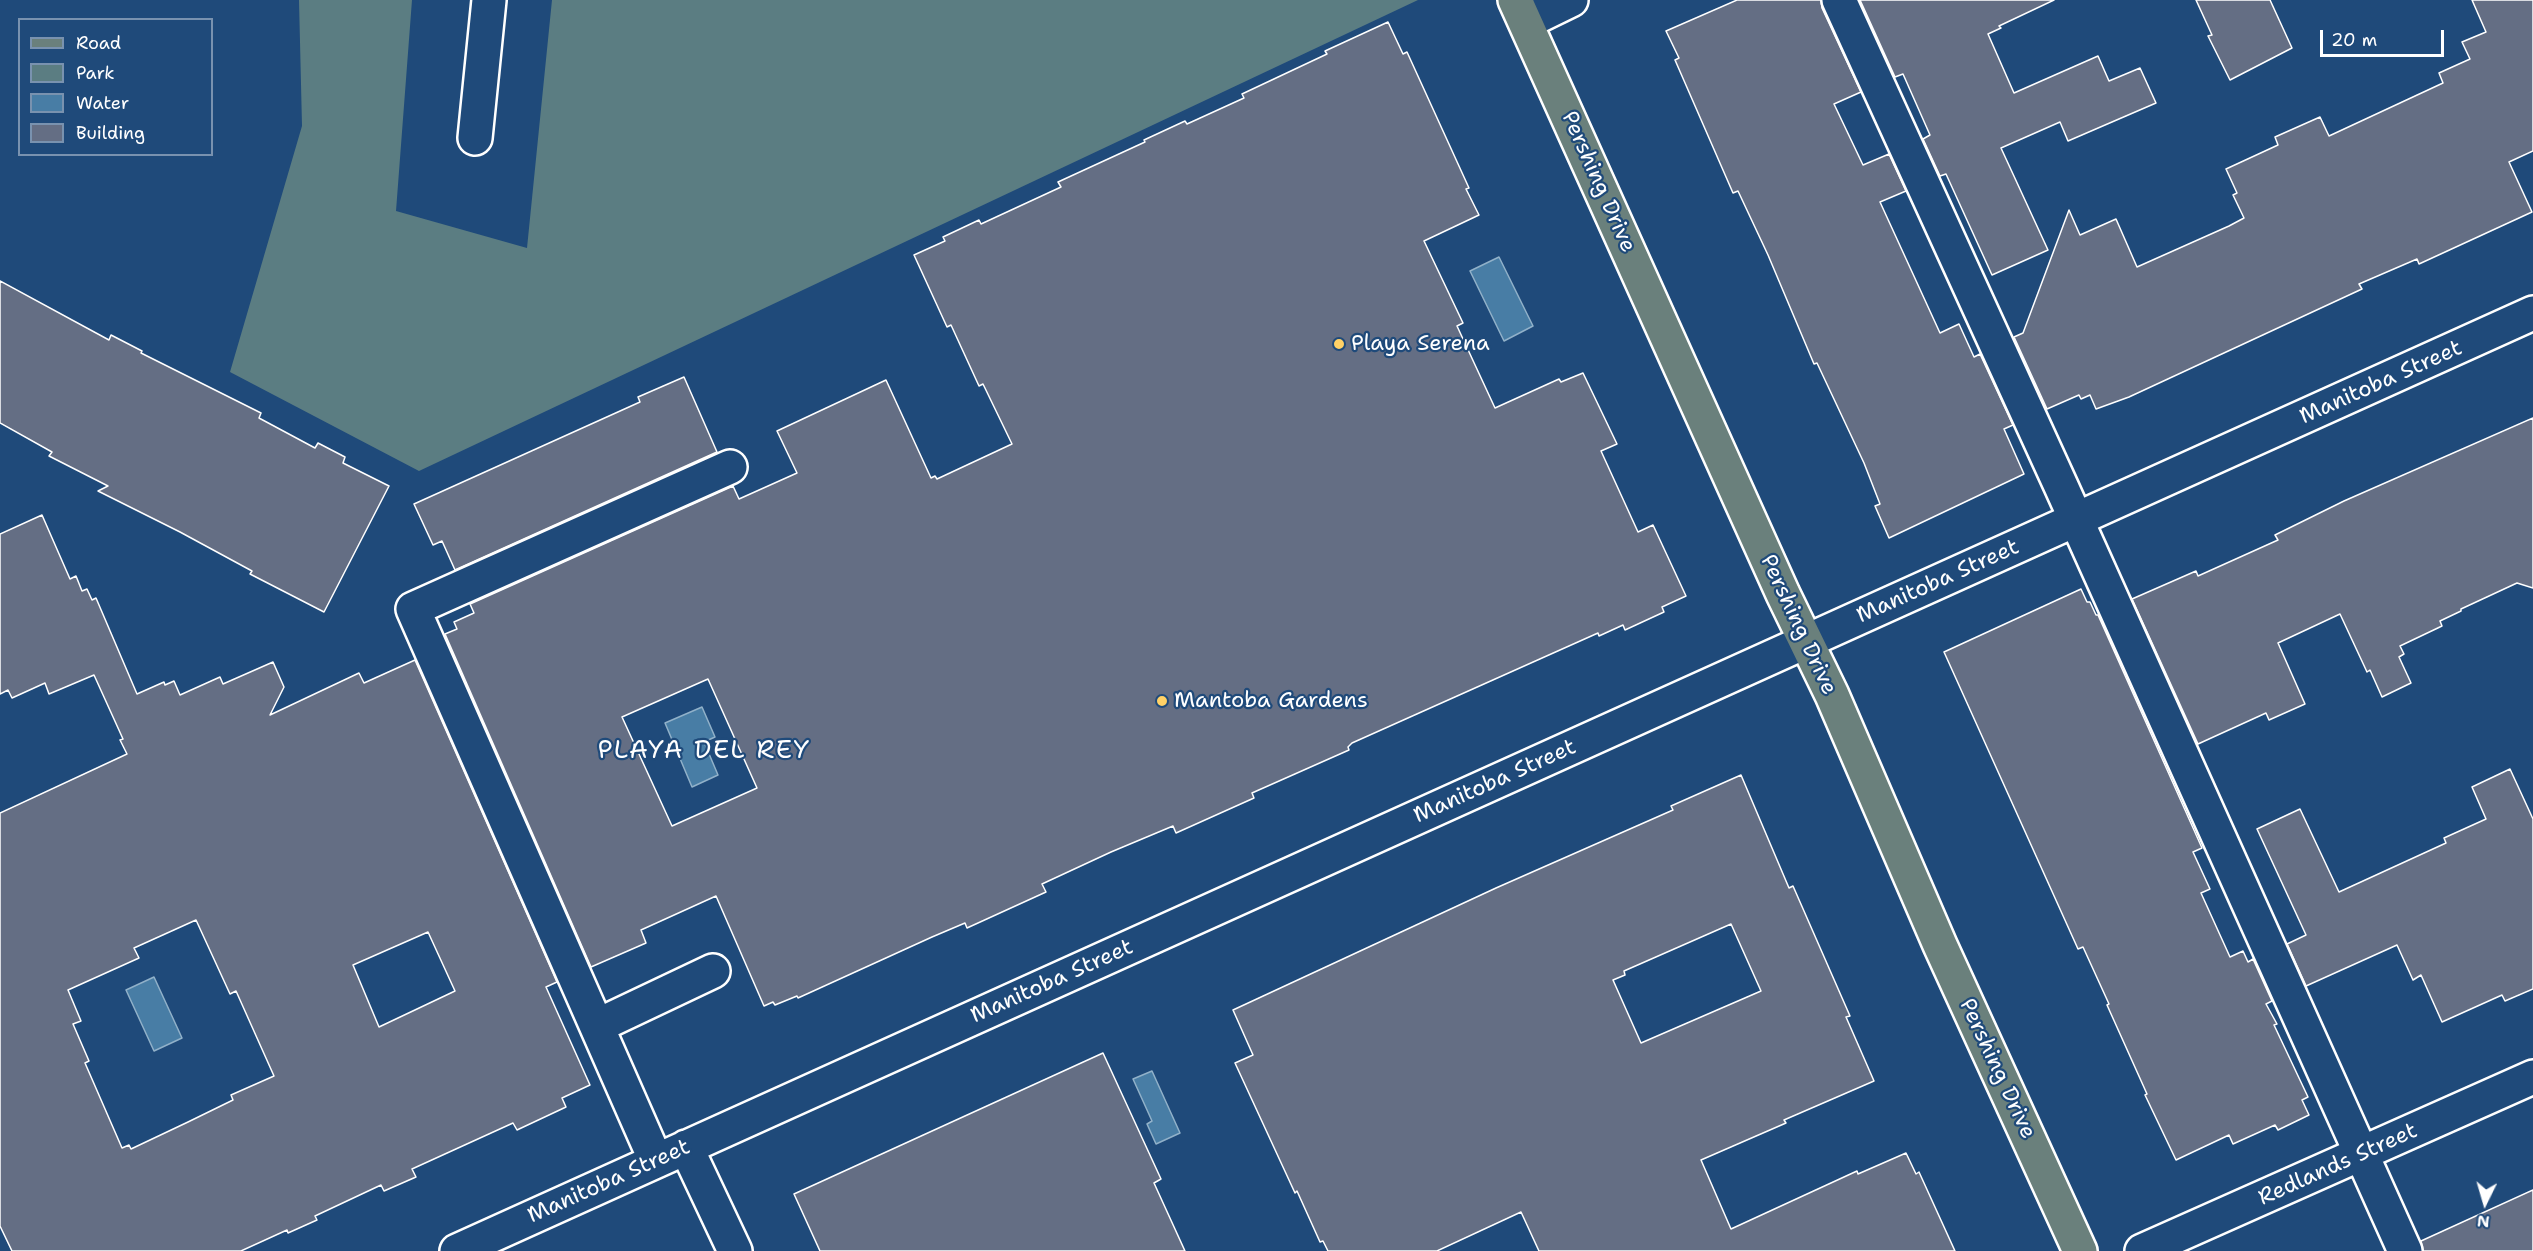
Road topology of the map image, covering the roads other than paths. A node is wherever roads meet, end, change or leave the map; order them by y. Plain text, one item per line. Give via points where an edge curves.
1 (489, 0) edge
2 (1571, 0) edge
3 (1839, 0) edge
4 (1521, 11) edge
5 (475, 138) dead end
6 (2533, 313) edge
7 (730, 467) dead end
8 (2077, 521) junction
9 (1805, 640) junction
10 (713, 971) dead end
11 (597, 1026) junction
12 (2533, 1077) edge
13 (686, 1147) junction
14 (2361, 1155) junction
15 (656, 1161) junction
16 (457, 1251) edge
17 (735, 1251) edge
18 (2080, 1251) edge
19 (2142, 1251) edge
20 (2405, 1251) edge

1 - 5 street
2 - 4 street
3 - 8 street
4 - 9 main road, Pershing Drive
6 - 8 street, Manitoba Street
7 - 11 street via 413,609
8 - 9 street, Manitoba Street
8 - 14 street
9 - 13 street, Manitoba Street
9 - 18 main road, Pershing Drive
10 - 11 street
11 - 15 street
12 - 14 street, Redlands Street
13 - 15 street, Manitoba Street
13 - 17 street
14 - 19 street, Redlands Street
14 - 20 street
15 - 16 street, Manitoba Street

